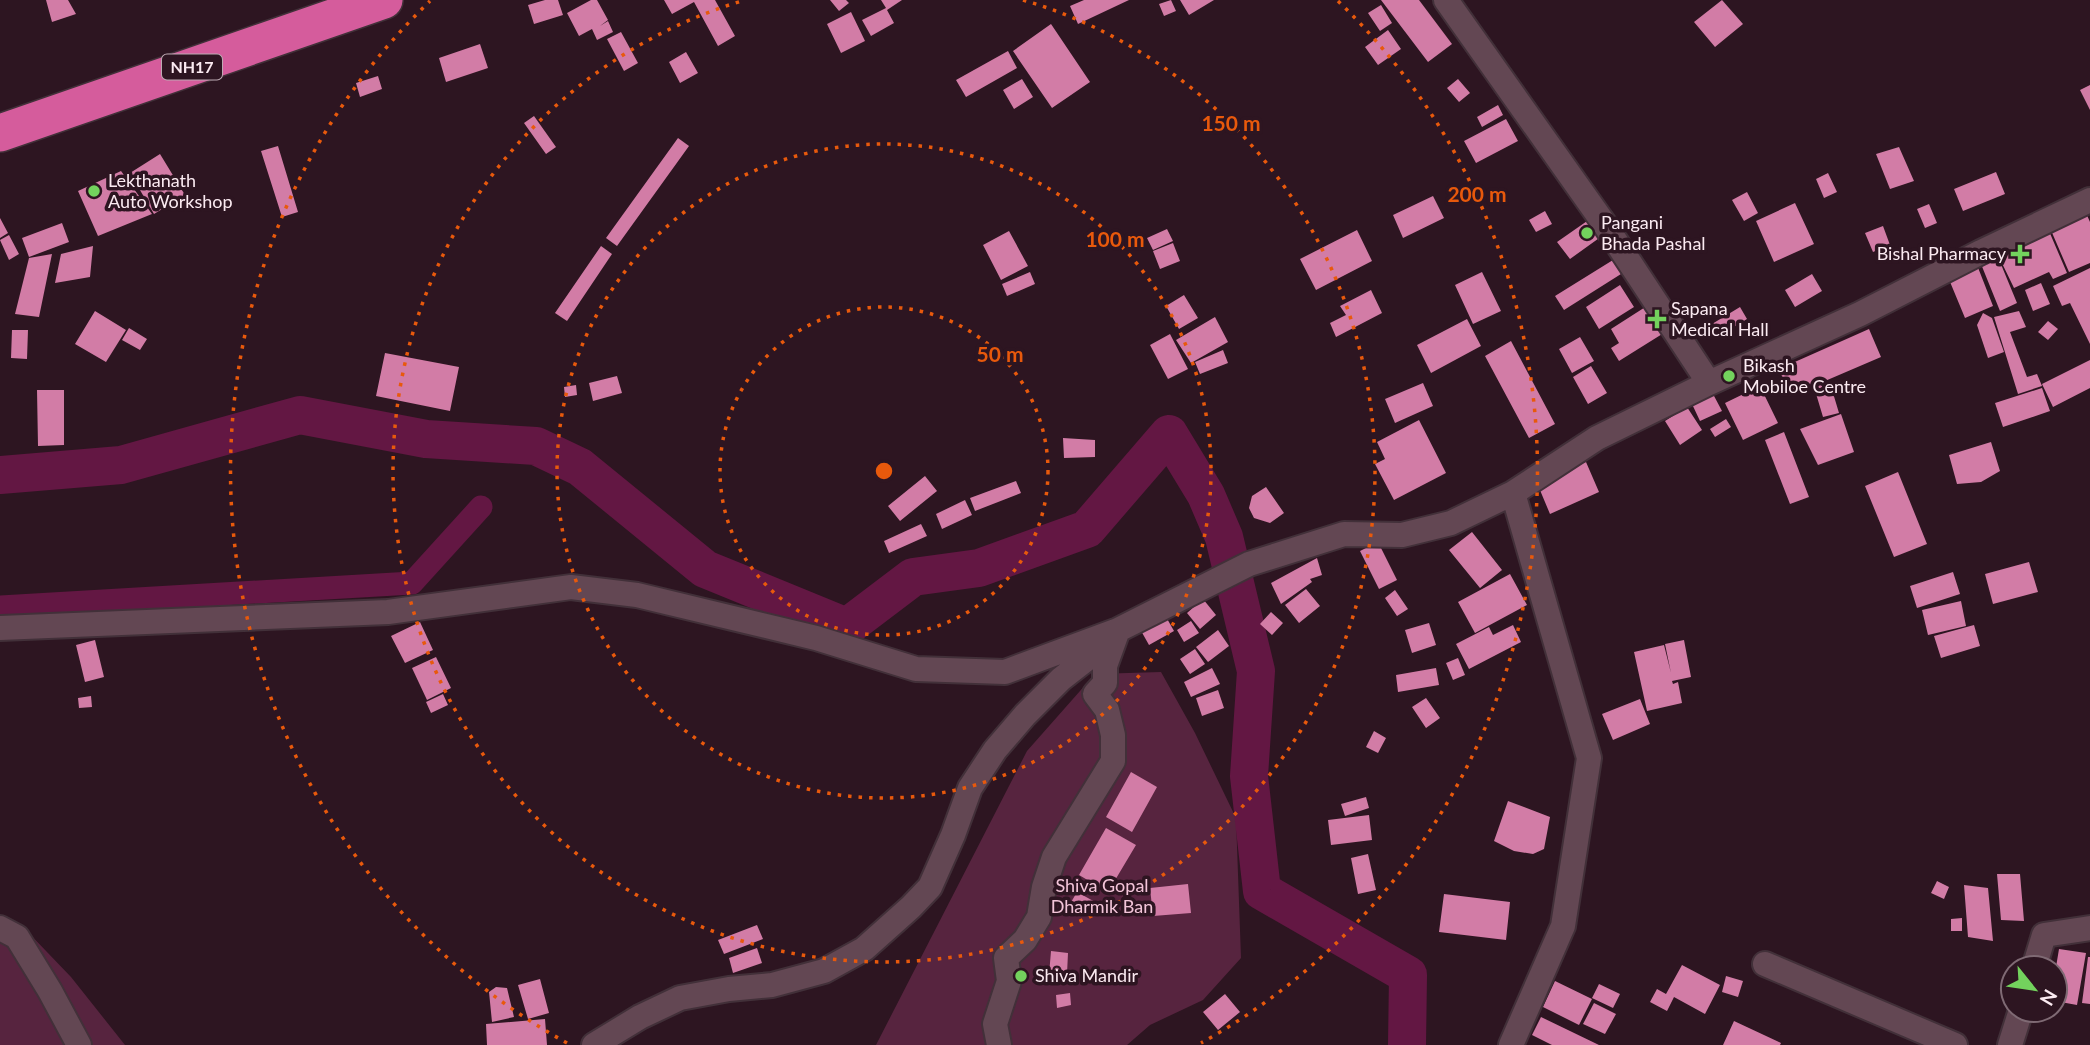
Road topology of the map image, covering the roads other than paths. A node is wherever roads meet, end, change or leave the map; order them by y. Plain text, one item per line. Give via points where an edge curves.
1 (384, 0) edge
2 (1446, 0) edge
3 (0, 133) edge
4 (2090, 200) edge
5 (1709, 383) junction
6 (1513, 493) junction
7 (0, 628) edge
8 (1118, 630) junction
9 (0, 928) edge
10 (2090, 928) edge
11 (2038, 954) edge
12 (1765, 964) dead end
13 (2017, 1024) edge
14 (79, 1045) edge
15 (594, 1045) edge
16 (999, 1045) edge
17 (1511, 1045) edge
18 (1955, 1045) edge
19 (2010, 1045) edge

1 - 3 highway, NH17
2 - 5 street via 1603,222
4 - 5 street
5 - 6 street via 1597,438
6 - 8 street via 1451,523 1402,535 1344,534 1249,564
6 - 17 street via 1589,758 1563,926
7 - 8 street via 388,612 571,587 637,596 816,638 916,670 1005,673
8 - 15 street via 1061,679 995,750 970,788 930,887 864,949 824,971 772,985 680,998
8 - 16 street via 1105,666 1105,683 1095,694 1107,710 1113,761 1054,857 1039,917 1025,940 1006,958 1009,981 995,1024
9 - 14 street via 17,937
10 - 11 street via 2044,935
12 - 18 street
13 - 19 street

